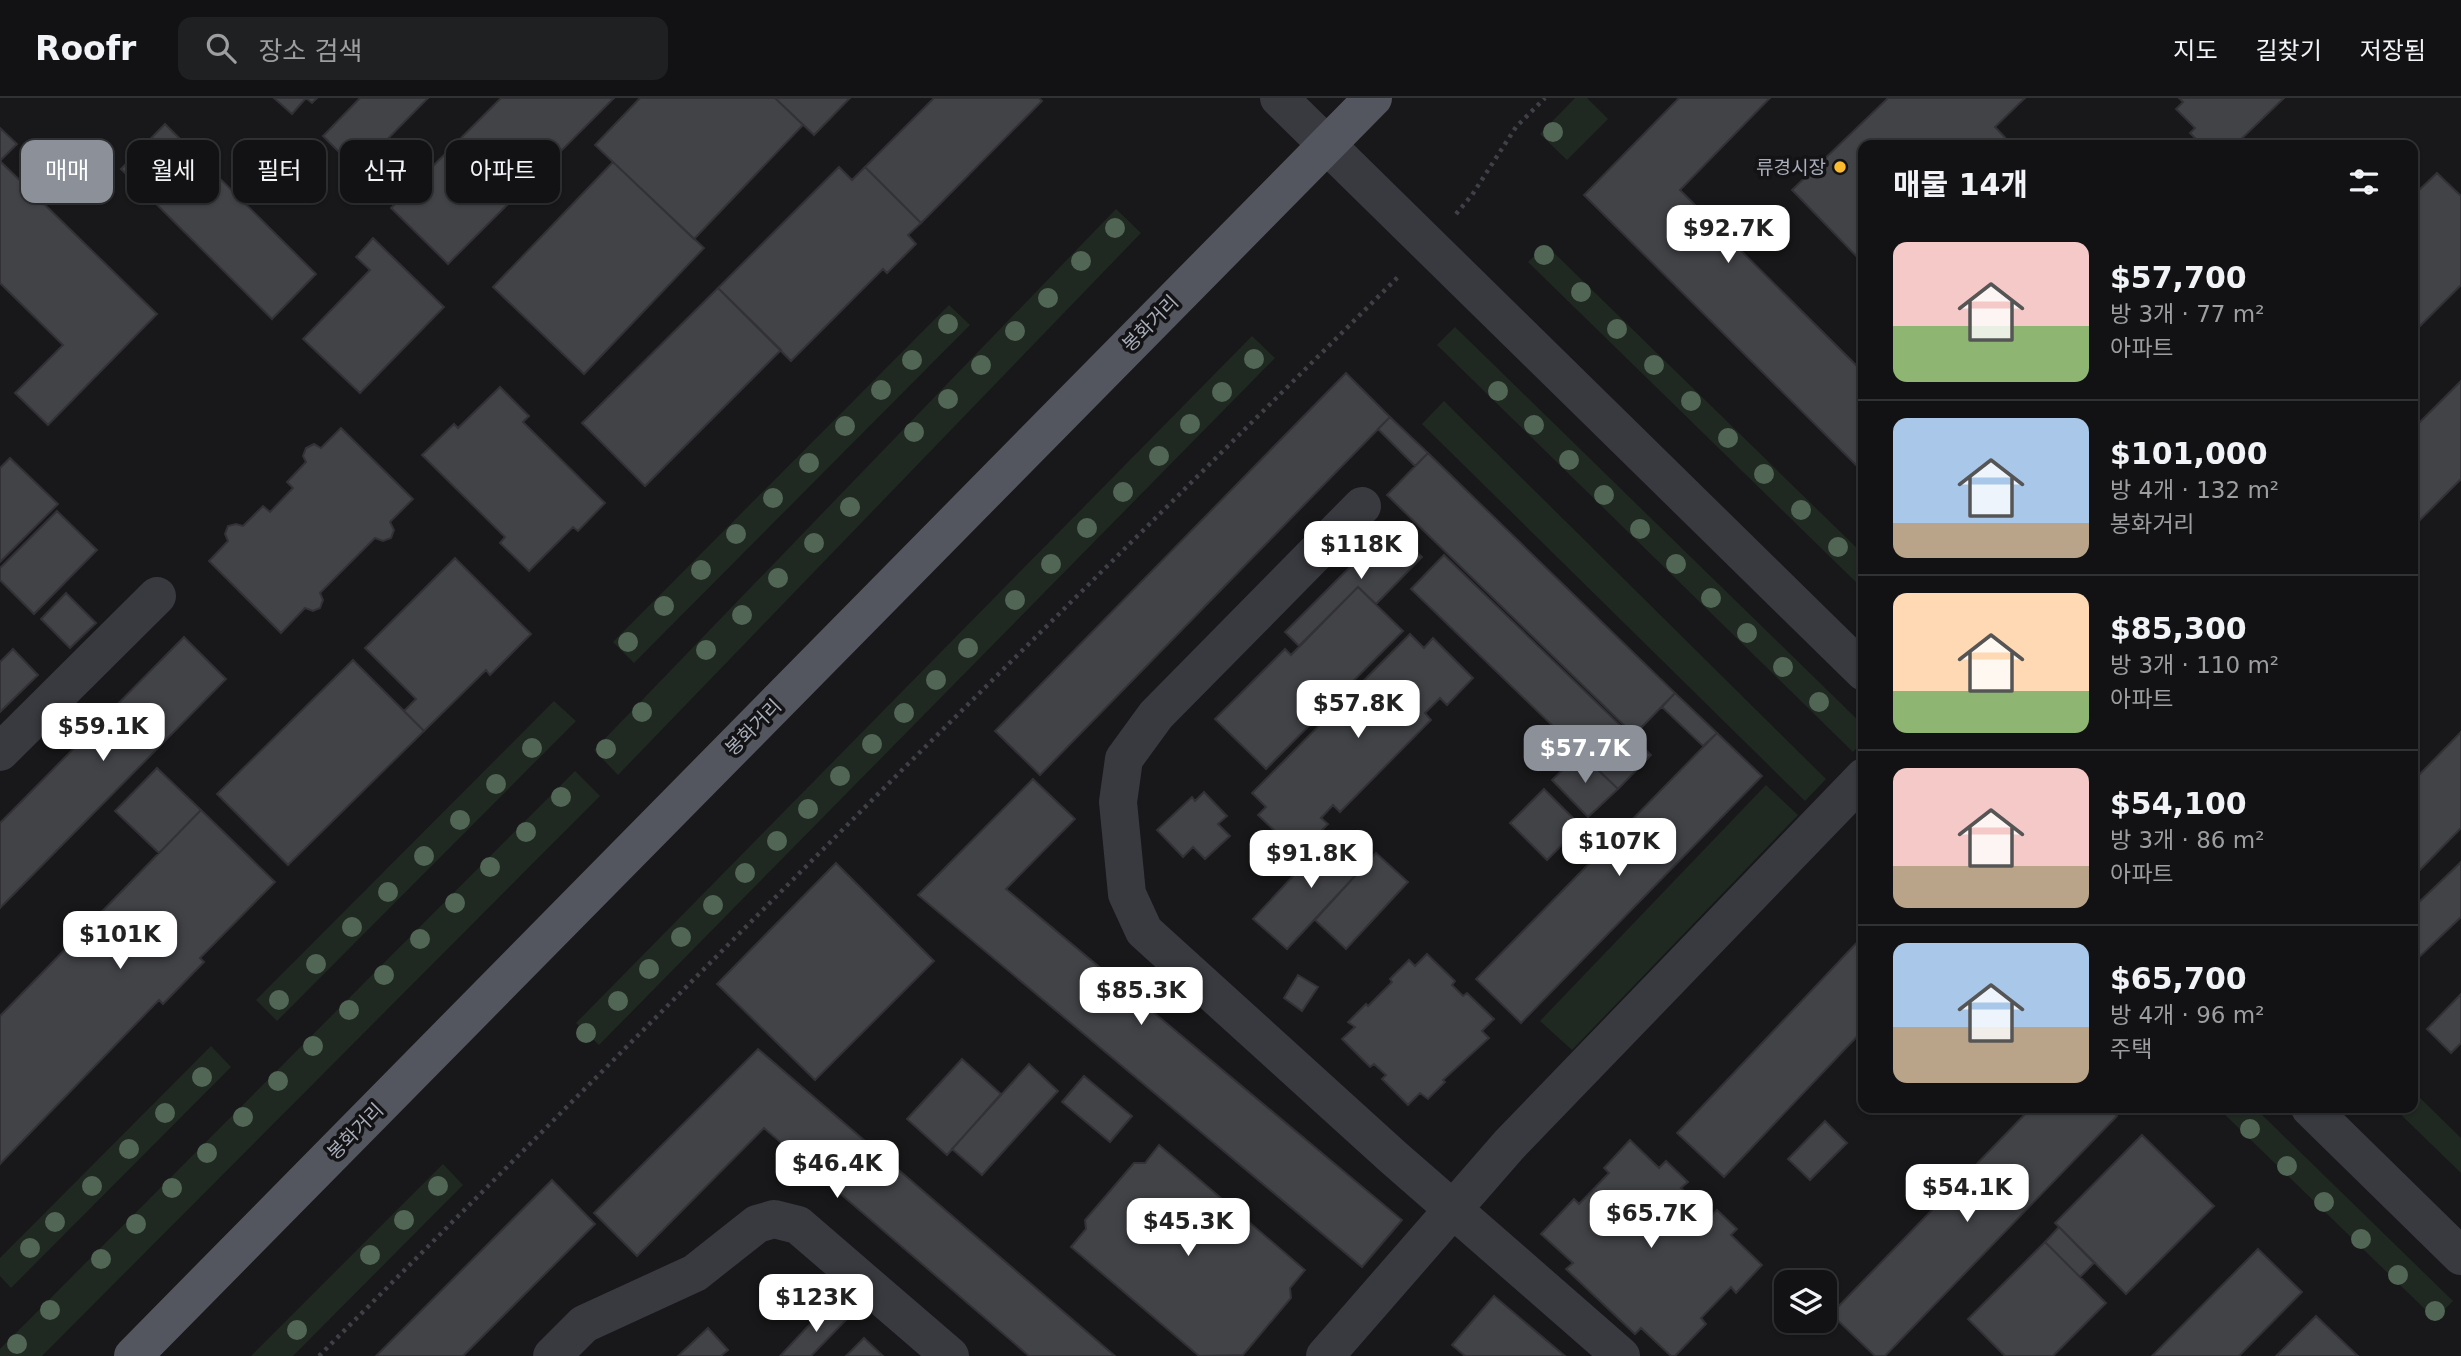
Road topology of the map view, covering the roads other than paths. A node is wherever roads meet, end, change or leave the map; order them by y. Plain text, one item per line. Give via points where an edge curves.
1 (1279, 98) edge
2 (1373, 98) edge
3 (1327, 144) junction
4 (1362, 506) dead end
5 (157, 596) dead end
6 (1858, 666) edge
7 (0, 752) edge
8 (1858, 783) edge
9 (2315, 1113) edge
10 (1453, 1209) junction
11 (2461, 1256) edge
12 (133, 1356) edge
13 (552, 1356) edge
14 (950, 1356) edge
15 (1325, 1356) edge
16 (1621, 1356) edge

1 - 3 street
2 - 3 main road, 봉화거리
3 - 6 street
3 - 12 main road, 봉화거리
4 - 10 street via 1156,715 1124,759 1118,802 1128,894 1144,931
5 - 7 street
8 - 10 street
9 - 11 street
10 - 15 street
10 - 16 street
13 - 14 street via 584,1324 695,1273 757,1224 774,1219 798,1225

